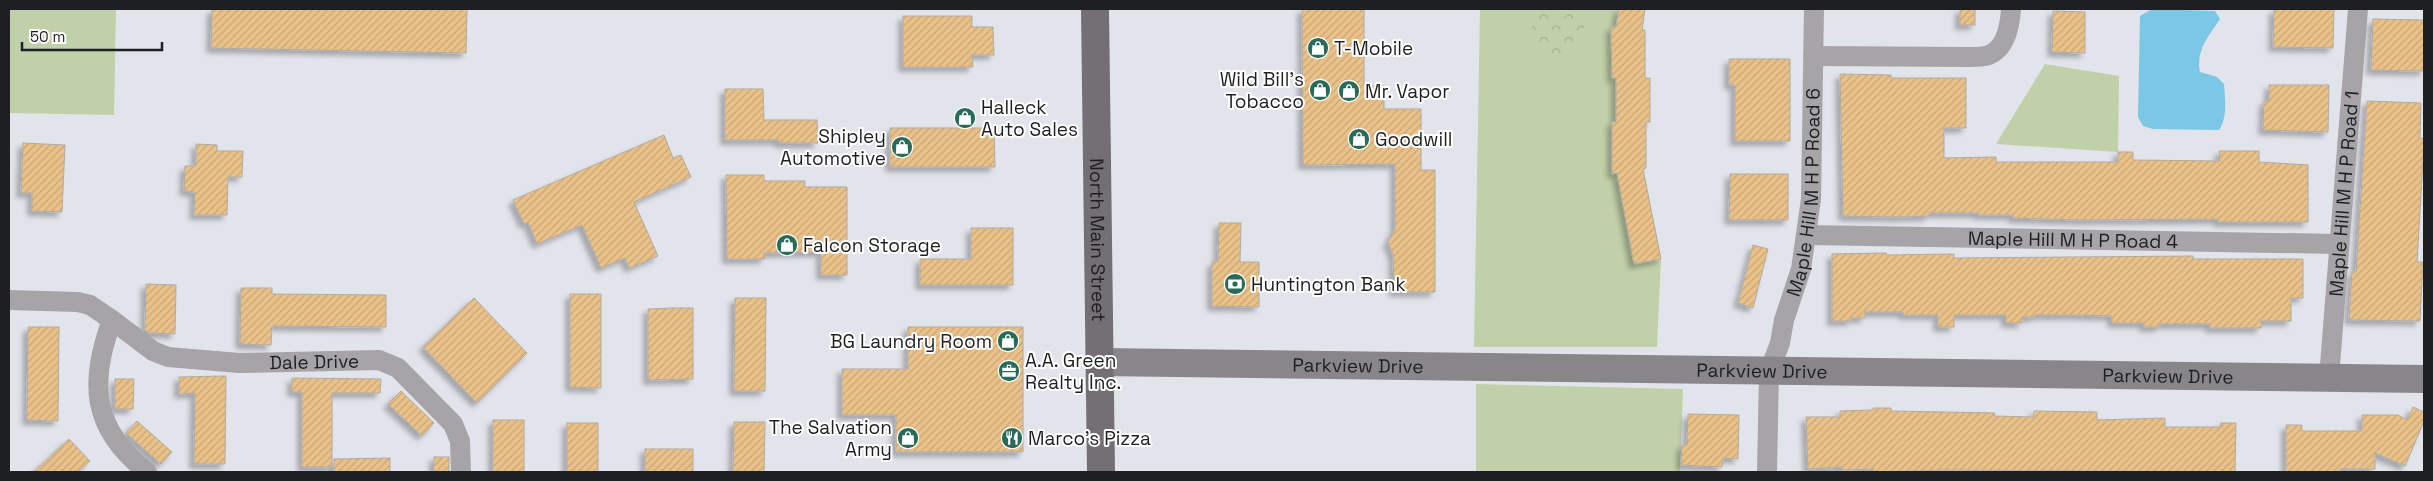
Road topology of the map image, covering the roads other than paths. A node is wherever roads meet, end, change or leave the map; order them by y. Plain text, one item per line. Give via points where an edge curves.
1 (1095, 9) edge
2 (1814, 9) edge
3 (2011, 9) edge
4 (2358, 9) edge
5 (1813, 56) junction
6 (1807, 235) junction
7 (2339, 244) junction
8 (9, 300) edge
9 (112, 320) junction
10 (1100, 362) junction
11 (1768, 372) junction
12 (2329, 378) junction
13 (2424, 380) edge
14 (147, 472) edge
15 (462, 472) edge
16 (1101, 472) edge
17 (1766, 472) edge

1 - 10 main road, North Main Street
2 - 5 street, Maple Hill M H P Road 6
3 - 5 street via 2008,33 2001,46 1989,55
4 - 7 street, Maple Hill M H P Road 1
5 - 6 street, Maple Hill M H P Road 6 via 1811,199
6 - 7 street, Maple Hill M H P Road 4
6 - 11 street, Maple Hill M H P Road 6 via 1780,343
7 - 12 street, Maple Hill M H P Road 1
8 - 9 street, Dale Drive via 78,302 90,305
9 - 14 street via 100,356 99,402 103,417 118,443
9 - 15 street, Dale Drive via 153,351 168,356 239,363 379,360 398,368 453,424 460,441
10 - 11 street, Parkview Drive
10 - 16 main road, North Main Street
11 - 12 street, Parkview Drive
11 - 17 street
12 - 13 street, Parkview Drive

